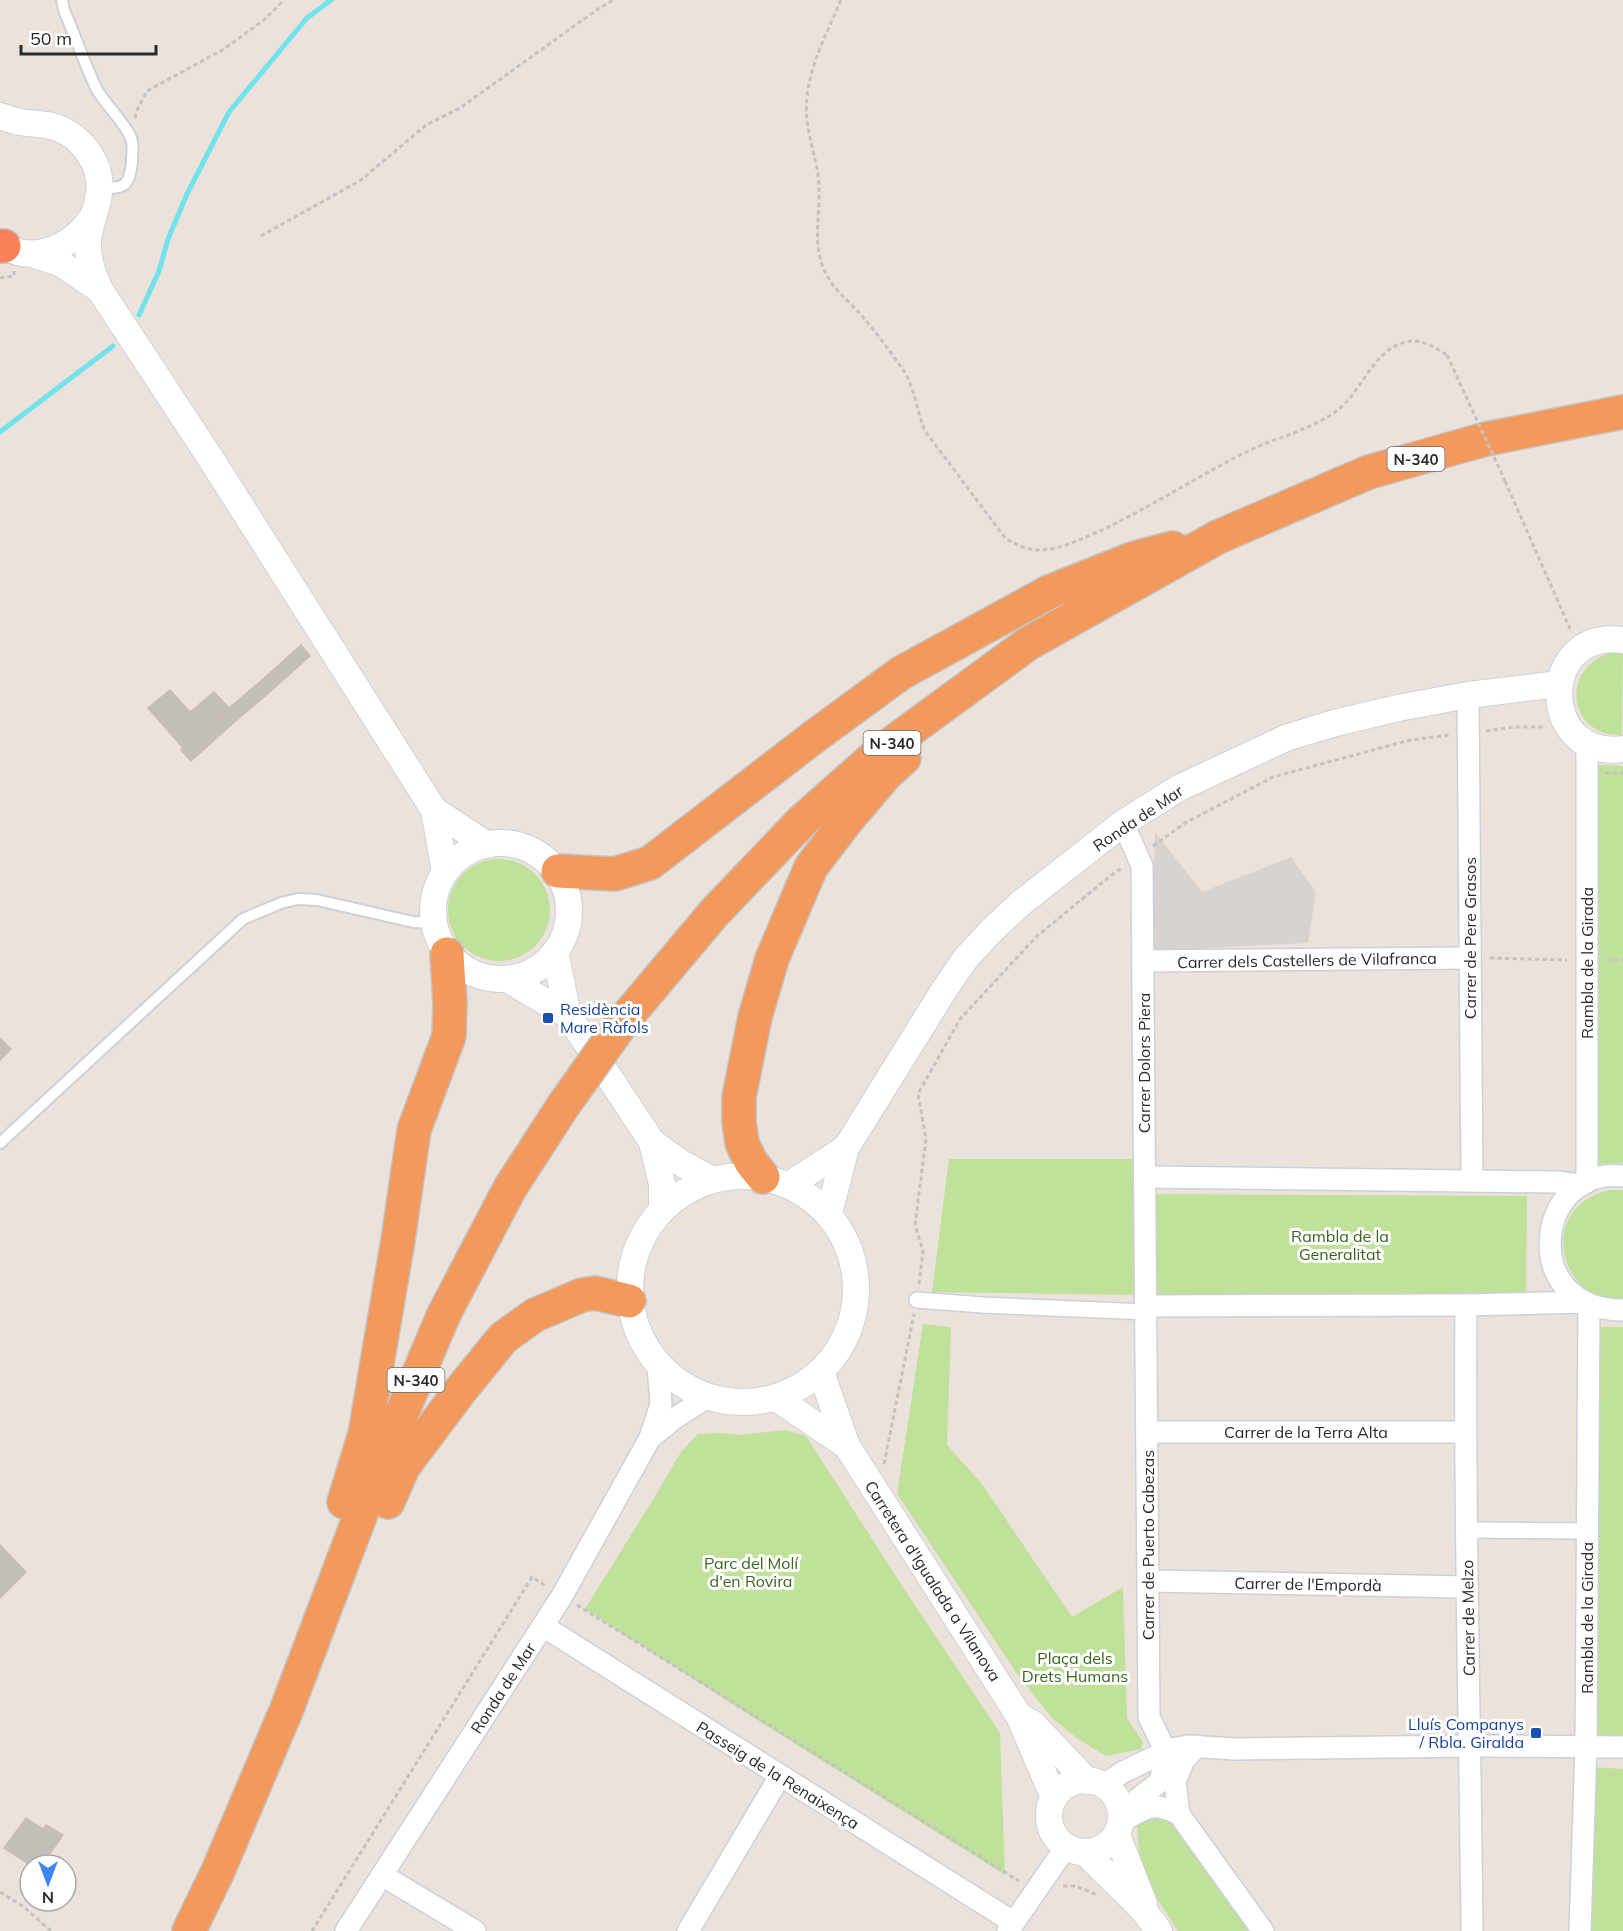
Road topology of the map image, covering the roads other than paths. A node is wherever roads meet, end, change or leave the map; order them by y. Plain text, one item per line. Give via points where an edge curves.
1 (62, 0) edge
2 (0, 116) edge
3 (25, 123) junction
4 (0, 133) edge
5 (99, 187) junction
6 (92, 218) junction
7 (9, 247) edge
8 (100, 291) junction
9 (1623, 412) edge
10 (1218, 537) junction
11 (1623, 640) edge
12 (1559, 684) junction
13 (1468, 695) junction
14 (1587, 744) junction
15 (1623, 749) edge
16 (434, 810) junction
17 (1124, 823) junction
18 (487, 845) junction
19 (445, 872) junction
20 (558, 872) junction
21 (434, 923) junction
22 (555, 952) junction
23 (447, 954) junction
24 (1470, 958) junction
25 (1143, 962) junction
26 (507, 979) junction
27 (568, 1015) junction
28 (652, 1142) junction
29 (0, 1143) edge
30 (846, 1148) junction
31 (1623, 1176) edge
32 (1145, 1177) junction
33 (710, 1179) junction
34 (776, 1181) junction
35 (1472, 1181) junction
36 (1584, 1184) junction
37 (662, 1209) junction
38 (830, 1209) junction
39 (917, 1300) road end
40 (629, 1301) junction
41 (1587, 1303) junction
42 (1466, 1305) junction
43 (1146, 1309) junction
44 (1623, 1310) edge
45 (658, 1365) junction
46 (822, 1375) junction
47 (708, 1397) junction
48 (776, 1398) junction
49 (1147, 1432) junction
50 (1464, 1432) junction
51 (650, 1438) junction
52 (847, 1446) junction
53 (1466, 1530) junction
54 (1588, 1531) junction
55 (1148, 1581) junction
56 (1467, 1587) junction
57 (543, 1626) junction
58 (302, 1669) junction
59 (286, 1711) junction
60 (1019, 1716) junction
61 (1197, 1746) junction
62 (1471, 1746) junction
63 (1586, 1746) junction
64 (1623, 1747) edge
65 (1234, 1749) junction
66 (1163, 1753) junction
67 (780, 1776) junction
68 (1170, 1776) junction
69 (1096, 1783) junction
70 (1054, 1798) junction
71 (1179, 1814) junction
72 (1120, 1823) junction
73 (1076, 1850) junction
74 (382, 1875) junction
75 (1153, 1923) edge
76 (1011, 1927) edge
77 (189, 1931) edge
78 (346, 1931) edge
79 (475, 1931) edge
80 (688, 1931) edge
81 (1263, 1931) edge
82 (1472, 1931) edge
83 (1580, 1931) edge

1 - 5 lane via 98,90 130,138 133,149 129,181 124,186
2 - 3 street
3 - 4 street
3 - 5 street via 71,134 92,158
5 - 6 street
6 - 7 street via 71,242 54,249
6 - 8 street via 89,260
7 - 8 street via 60,263
8 - 16 street
9 - 10 highway, N-340 via 1486,439 1368,472
10 - 20 highway via 1132,559 1049,592 901,673 650,863 615,874
10 - 34 highway via 1161,581 985,687 886,774 811,867 762,988 739,1097 742,1143 751,1162
10 - 58 highway, N-340, bridge via 1029,643 880,752 802,821 722,904 624,1020 510,1188 444,1314 376,1474
11 - 12 street via 1612,638 1579,650 1566,666
12 - 13 street, Ronda de Mar
12 - 14 street via 1558,702 1563,718
13 - 17 street, Ronda de Mar via 1387,710 1286,738 1179,788
13 - 24 street, Carrer de Pere Grasos
14 - 15 street via 1601,749
14 - 36 street, Rambla de la Girada
16 - 18 street
16 - 19 street
17 - 25 street, Carrer Dolors Piera via 1142,866
17 - 30 street, Ronda de Mar via 1021,903 966,958
18 - 19 street via 465,854
18 - 20 street via 523,846 543,857
19 - 21 street via 436,887
20 - 22 street via 567,893 569,915 564,937
21 - 23 street
21 - 29 lane via 297,899 243,919
22 - 26 street via 528,974
22 - 27 street
23 - 26 street via 476,975
23 - 58 highway via 449,1036 414,1130 365,1434 307,1617
24 - 25 street, Carrer dels Castellers de Vilafranca
24 - 35 street, Carrer de Pere Grasos
25 - 32 street, Carrer Dolors Piera
26 - 27 street
27 - 28 street
28 - 33 street
28 - 37 street via 662,1184
30 - 34 street, Ronda de Mar
30 - 38 street, Ronda de Mar
31 - 36 street via 1601,1177
32 - 35 street
32 - 43 street, Carrer Dolors Piera
33 - 34 street
33 - 37 street
34 - 38 street
35 - 36 street
36 - 41 street via 1566,1198 1549,1234 1557,1274 1568,1290
37 - 40 street via 650,1223 632,1260
38 - 46 street via 856,1271 854,1314 837,1353
39 - 43 street
40 - 45 street via 634,1324
40 - 59 highway via 595,1293 582,1295 535,1315 503,1338 403,1467 313,1670
41 - 42 street
41 - 44 street
41 - 54 street, Rambla de la Girada
42 - 43 street
42 - 50 street, Carrer de Melzo
43 - 49 street, Carrer de Puerto Cabezas
45 - 47 street via 681,1384
45 - 51 street, Ronda de Mar via 661,1404
46 - 48 street via 801,1389
46 - 52 street, Carretera d'Igualada a Vilanova
47 - 48 street via 741,1403
47 - 51 street, Ronda de Mar
48 - 52 street, Carretera d'Igualada a Vilanova
49 - 50 street, Carrer de la Terra Alta
49 - 55 street, Carrer de Puerto Cabezas
50 - 53 street, Carrer de Melzo
51 - 57 street, Ronda de Mar
52 - 60 street, Carretera d'Igualada a Vilanova
53 - 54 street
53 - 56 street, Carrer de Melzo
54 - 63 street, Rambla de la Girada
55 - 56 street, Carrer de l'Empordà
55 - 66 street, Carrer de Puerto Cabezas via 1149,1717
56 - 62 street, Carrer de Melzo
57 - 67 street, Passeig de la Renaixença
57 - 74 street, Ronda de Mar
58 - 59 highway, N-340
59 - 77 highway, N-340
60 - 69 street, Carretera d'Igualada a Vilanova via 1033,1724
60 - 70 street, Carretera d'Igualada a Vilanova
61 - 65 street
61 - 66 street
61 - 68 street
62 - 63 street
62 - 65 street
62 - 82 street, Carrer de Melzo
63 - 64 street
63 - 83 street, Rambla de la Girada
65 - 68 street
66 - 68 street, Carrer de Puerto Cabezas
66 - 69 street
67 - 76 street, Passeig de la Renaixença
67 - 80 street
68 - 71 street, Carrer de Puerto Cabezas via 1175,1781
68 - 72 street
69 - 70 street via 1069,1784
69 - 72 street via 1113,1793 1119,1803
70 - 73 street via 1049,1819 1052,1830 1058,1840
71 - 72 street via 1151,1806
71 - 81 street
72 - 73 street via 1109,1844 1098,1850
72 - 75 street
73 - 75 street
73 - 76 street via 1035,1891
74 - 78 street, Ronda de Mar
74 - 79 street

